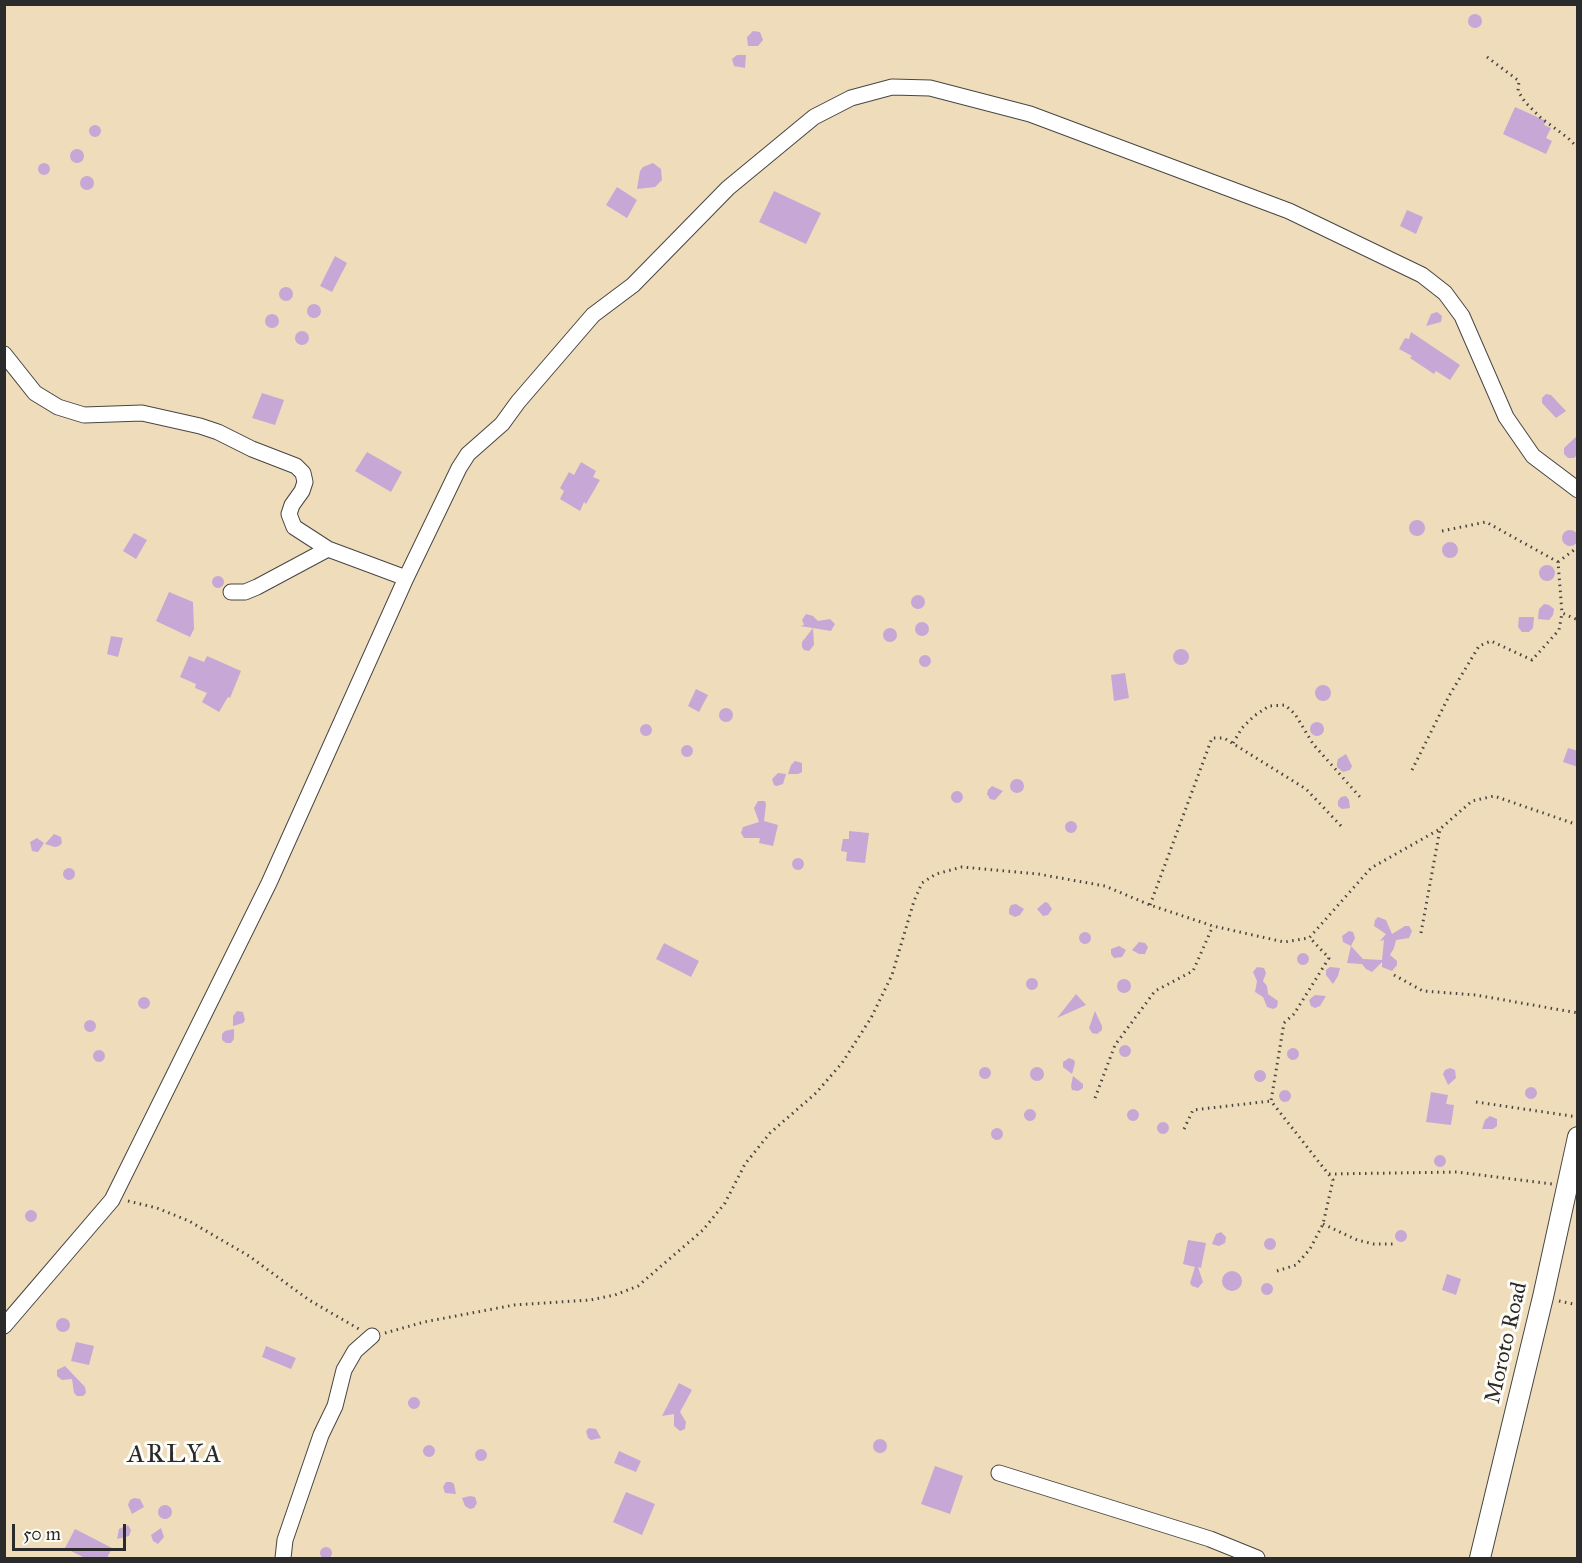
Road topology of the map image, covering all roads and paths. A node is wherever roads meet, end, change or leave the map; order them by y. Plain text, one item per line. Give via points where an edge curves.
1 (1487, 57) dead end
2 (1578, 148) edge
3 (4, 354) edge
4 (1578, 490) edge
5 (1578, 517) edge
6 (1578, 526) edge
7 (1442, 531) dead end
8 (1578, 547) edge
9 (328, 549) junction
10 (1558, 562) junction
11 (406, 578) junction
12 (231, 592) dead end
13 (1562, 613) junction
14 (1578, 620) edge
15 (1233, 743) junction
16 (1412, 770) dead end
17 (1360, 797) dead end
18 (1578, 825) edge
19 (1343, 828) dead end
20 (1440, 829) junction
21 (1150, 905) junction
22 (1214, 926) junction
23 (1420, 933) dead end
24 (1309, 938) junction
25 (1394, 975) dead end
26 (1578, 1013) edge
27 (1095, 1098) dead end
28 (1271, 1101) junction
29 (1476, 1102) dead end
30 (1578, 1117) edge
31 (1184, 1129) dead end
32 (1578, 1137) edge
33 (1329, 1174) junction
34 (1567, 1186) junction
35 (111, 1200) junction
36 (1323, 1224) junction
37 (1393, 1244) dead end
38 (1277, 1271) dead end
39 (4, 1326) edge
40 (372, 1336) junction
41 (999, 1473) dead end
42 (283, 1558) edge
43 (1257, 1558) edge
44 (1480, 1558) edge

1 - 2 path via 1519,81 1518,91 1525,102
3 - 9 street via 35,393 58,408 84,415 142,413 200,426 296,466 305,482 292,505 291,520 294,527
4 - 11 street via 1533,456 1506,417 1462,316 1445,293 1422,275 1289,211 1030,114 930,88 892,87 851,98 814,117 728,188 633,285 593,315 502,424 468,454
5 - 6 path
7 - 10 path via 1486,522
8 - 10 path
9 - 11 street
9 - 12 street via 257,587
10 - 13 path
11 - 35 street via 269,883
13 - 14 path
13 - 16 path via 1559,630 1532,660 1491,641 1479,646
15 - 17 path via 1254,716 1269,706 1285,705
15 - 19 path via 1306,789
15 - 21 path via 1212,738
18 - 20 path via 1494,796 1472,801
20 - 23 path
20 - 24 path via 1371,868
21 - 22 path
21 - 40 path via 1105,886 1038,874 962,867 936,874 922,883 892,975 842,1063 816,1093 770,1133 703,1230 638,1286 590,1300 514,1305
22 - 24 path via 1284,942
22 - 27 path via 1193,971 1155,992 1115,1045
24 - 28 path via 1329,958 1294,1014 1284,1023
25 - 26 path via 1423,991 1476,995
28 - 31 path via 1193,1110
28 - 33 path
29 - 30 path
32 - 34 main road, Moroto Road
33 - 34 path via 1457,1172
33 - 36 path via 1333,1180
34 - 44 main road, Moroto Road
35 - 39 street
35 - 40 path via 157,1208 189,1221 249,1256 309,1300
36 - 37 path via 1357,1240
36 - 38 path via 1310,1249 1296,1264
40 - 42 street via 355,1351 344,1370 335,1406 285,1540
41 - 43 street via 1210,1539

